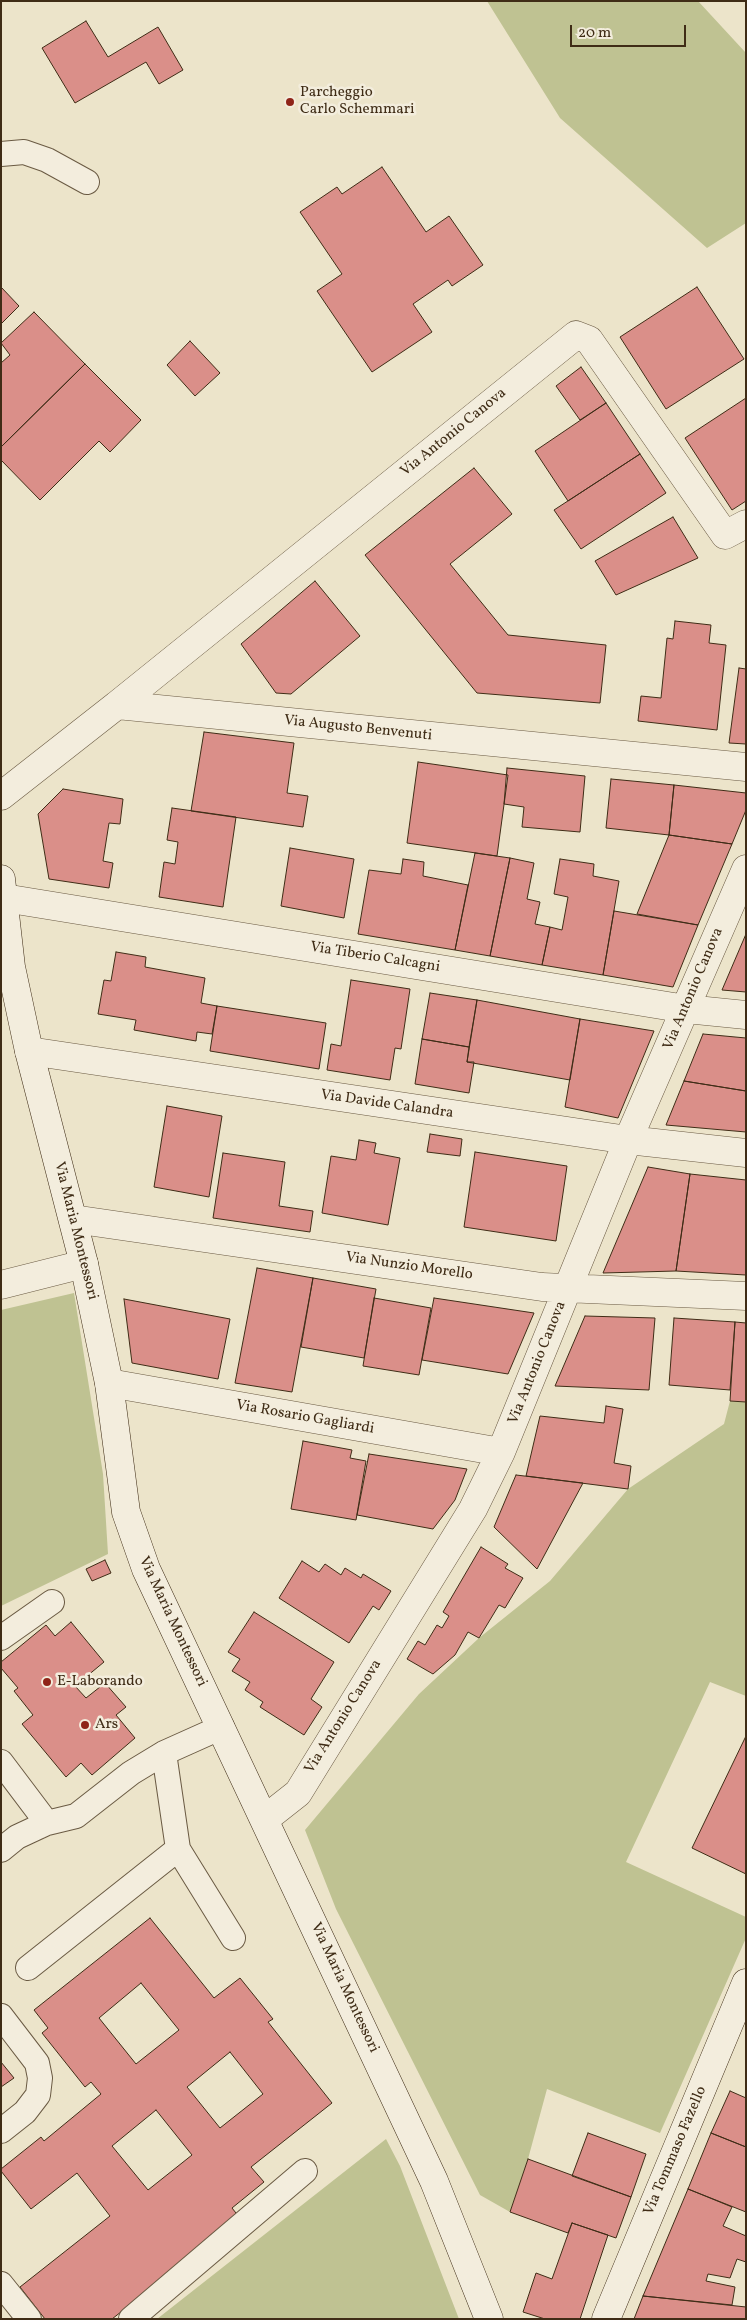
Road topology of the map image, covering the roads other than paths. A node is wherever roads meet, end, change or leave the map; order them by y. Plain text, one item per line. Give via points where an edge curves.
1 (1, 154) edge
2 (87, 182) dead end
3 (746, 524) edge
4 (117, 705) junction
5 (746, 768) edge
6 (1, 796) edge
7 (746, 869) edge
8 (3, 888) edge
9 (686, 1009) junction
10 (746, 1015) edge
11 (29, 1052) junction
12 (628, 1140) junction
13 (746, 1153) edge
14 (73, 1219) junction
15 (84, 1264) junction
16 (1, 1286) edge
17 (568, 1289) junction
18 (746, 1296) edge
19 (109, 1383) junction
20 (501, 1452) junction
21 (52, 1602) dead end
22 (1, 1638) edge
23 (222, 1727) junction
24 (164, 1754) junction
25 (1, 1762) edge
26 (265, 1819) junction
27 (47, 1823) junction
28 (178, 1849) junction
29 (1, 1850) edge
30 (233, 1938) dead end
31 (28, 1968) dead end
32 (746, 1983) edge
33 (1, 2016) edge
34 (1, 2131) edge
35 (305, 2171) dead end
36 (1, 2284) edge
37 (29, 2319) edge
38 (131, 2319) edge
39 (489, 2319) edge
40 (606, 2319) edge

1 - 2 lane via 24,152 47,160
3 - 4 street, Via Antonio Canova via 725,535 589,340 576,335
4 - 5 street, Via Augusto Benvenuti
4 - 6 street
7 - 9 street, Via Antonio Canova
8 - 9 street, Via Tiberio Calcagni
8 - 11 street, Via Maria Montessori via 11,968
9 - 10 street, Via Tiberio Calcagni
9 - 12 street, Via Antonio Canova
11 - 12 street, Via Davide Calandra
11 - 14 street, Via Maria Montessori
12 - 13 street, Via Davide Calandra
12 - 17 street, Via Antonio Canova
14 - 15 street, Via Maria Montessori
14 - 17 street, Via Nunzio Morello
15 - 16 street
15 - 19 street, Via Maria Montessori
17 - 18 street, Via Nunzio Morello
17 - 20 street, Via Antonio Canova
19 - 20 street, Via Rosario Gagliardi
19 - 23 street, Via Maria Montessori via 126,1512 146,1569
20 - 26 street, Via Antonio Canova via 472,1509 298,1793
21 - 22 lane
23 - 24 lane
23 - 26 street, Via Maria Montessori
24 - 27 lane via 131,1773 76,1816
24 - 28 lane
25 - 27 lane
26 - 39 street, Via Maria Montessori via 434,2181
27 - 29 lane via 17,1837
28 - 30 lane
28 - 31 lane
32 - 40 street, Via Tommaso Fazello
33 - 34 lane via 38,2062 40,2078 38,2095 25,2112
35 - 38 lane
36 - 37 lane

